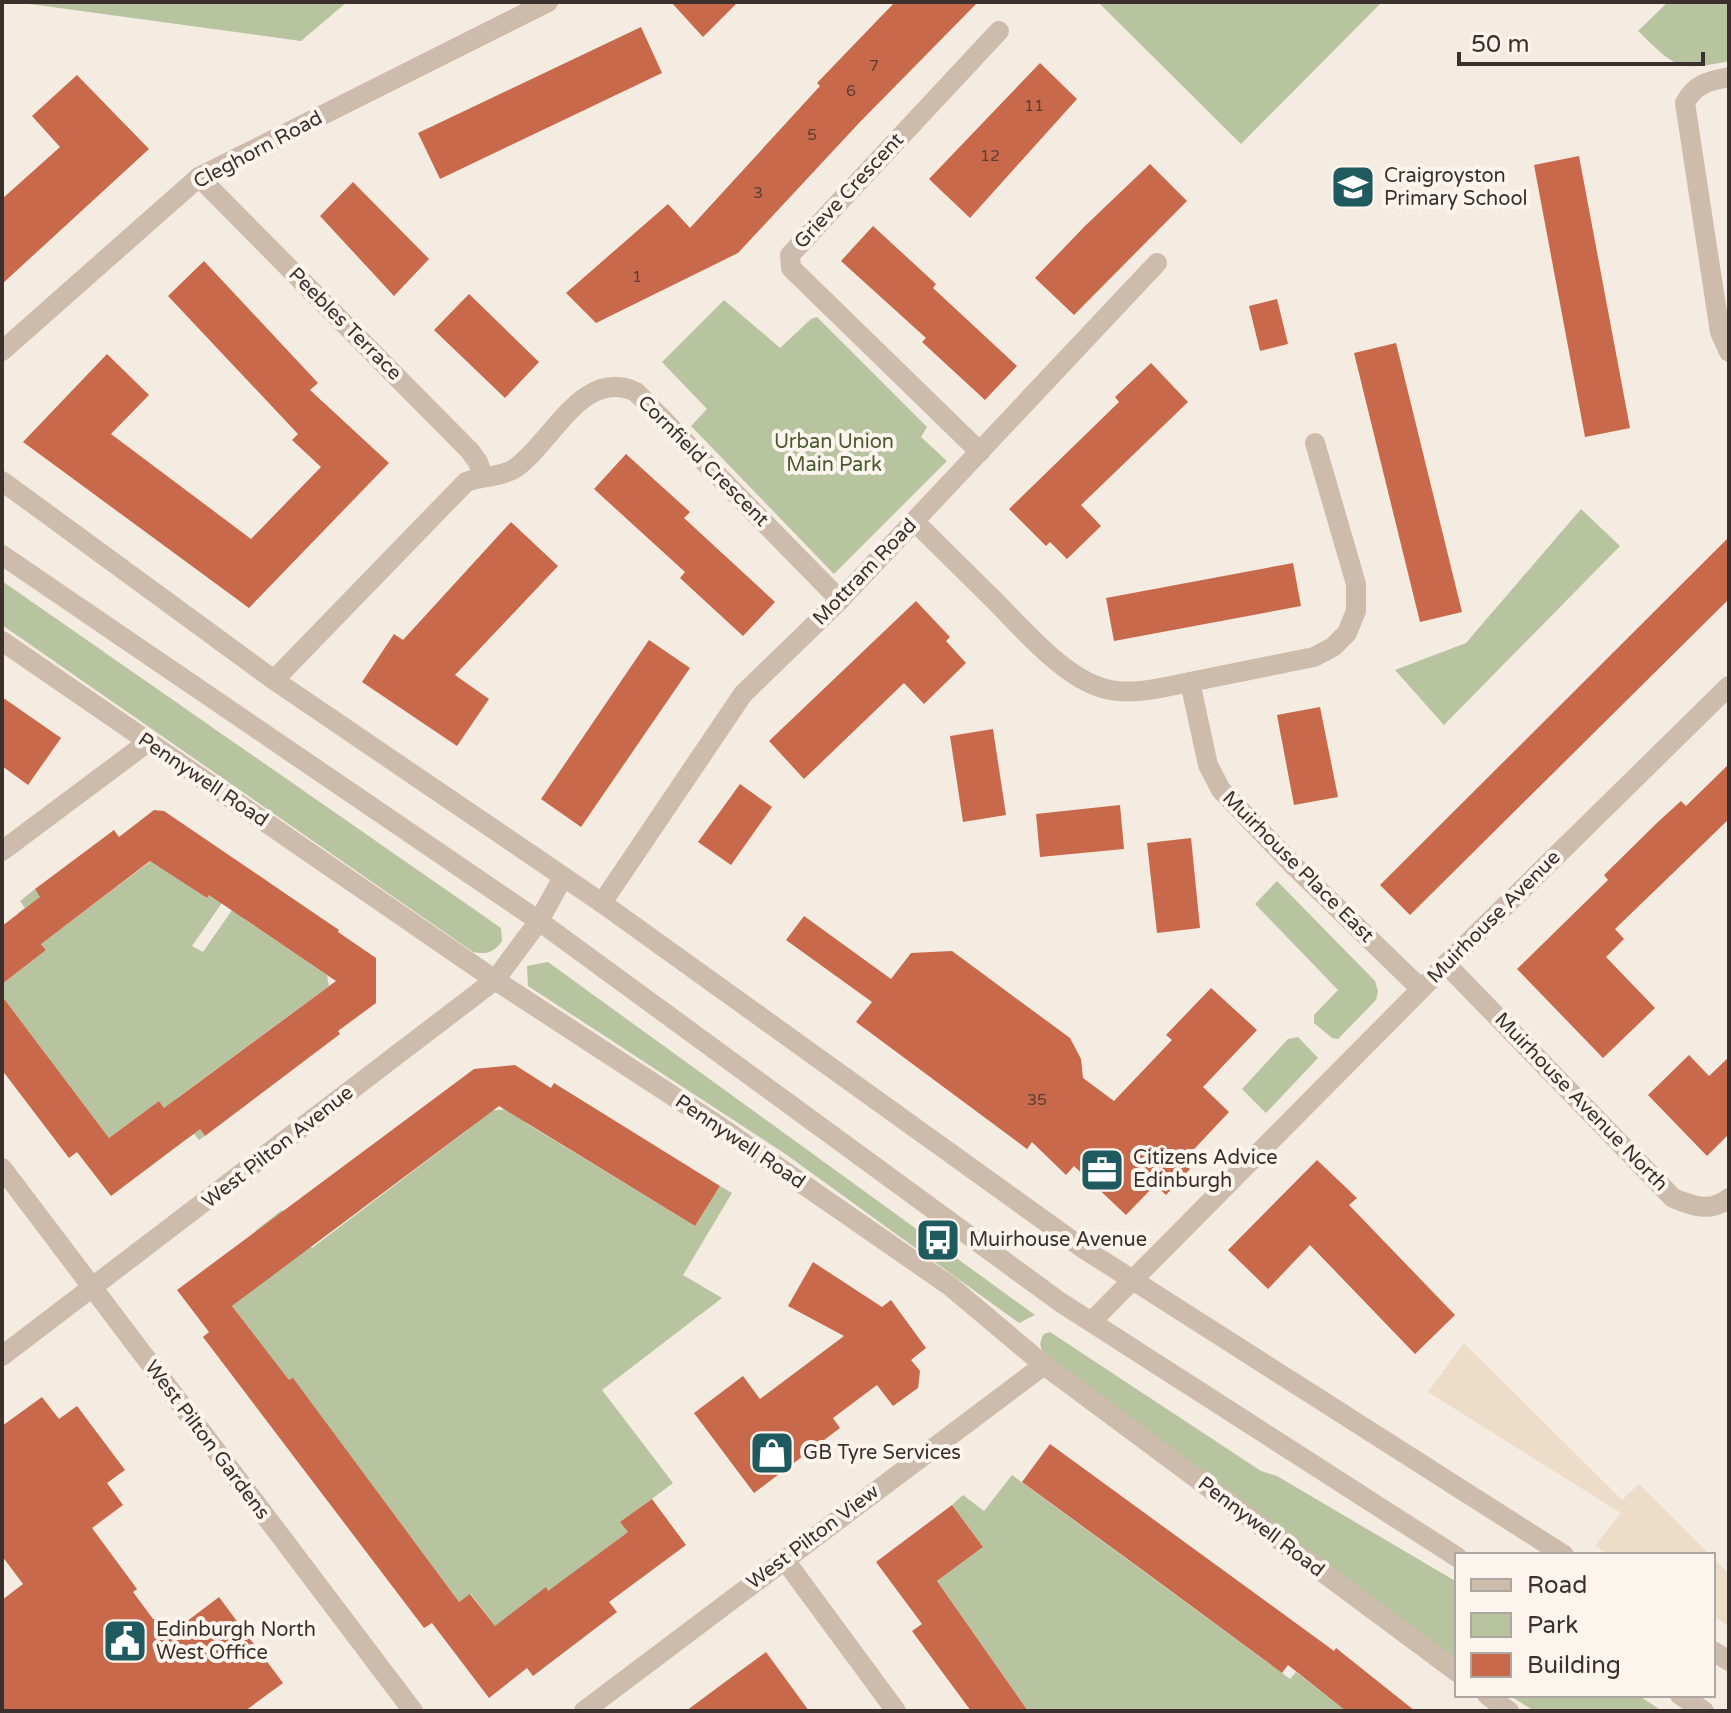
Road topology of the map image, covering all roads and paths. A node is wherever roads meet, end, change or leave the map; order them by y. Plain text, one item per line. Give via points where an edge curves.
1 (548, 2) edge
2 (999, 31) dead end
3 (1729, 77) edge
4 (199, 177) junction
5 (1157, 263) dead end
6 (2, 351) edge
7 (1729, 352) edge
8 (1315, 443) dead end
9 (980, 452) junction
10 (482, 475) junction
11 (2, 481) edge
12 (915, 522) junction
13 (2, 555) edge
14 (840, 600) junction
15 (2, 641) edge
16 (274, 680) junction
17 (1190, 682) junction
18 (1729, 686) edge
19 (148, 742) junction
20 (2, 851) edge
21 (563, 877) junction
22 (602, 903) junction
23 (539, 921) junction
24 (1446, 964) junction
25 (495, 980) junction
26 (1421, 989) junction
27 (2, 1168) edge
28 (1729, 1198) edge
29 (1133, 1280) junction
30 (93, 1289) junction
31 (1092, 1321) junction
32 (2, 1356) edge
33 (1044, 1365) junction
34 (1561, 1553) edge
35 (1455, 1556) edge
36 (784, 1559) junction
37 (1455, 1671) edge
38 (1490, 1697) edge
39 (1683, 1697) edge
40 (413, 1711) edge
41 (584, 1711) edge
42 (896, 1711) edge
43 (1509, 1711) edge
44 (1704, 1711) edge

1 - 4 street, Cleghorn Road
2 - 9 street, Grieve Crescent via 790,255 791,268
3 - 7 street via 1693,88 1685,103 1720,332
4 - 6 street, Cleghorn Road
4 - 10 street, Peebles Terrace via 470,451
5 - 9 street, Mottram Road
8 - 17 street via 1356,584 1356,611 1347,633 1314,657
9 - 12 street, Mottram Road
10 - 14 street, Cornfield Crescent via 514,469 588,395 603,386 623,386 650,405
10 - 16 street, Cornfield Crescent via 466,482
11 - 16 street
12 - 14 street, Mottram Road
12 - 17 street via 1027,633 1084,681 1109,690 1138,691
13 - 23 street
14 - 22 street, Mottram Road via 743,694
15 - 19 street, Pennywell Road
16 - 21 street
17 - 26 street, Muirhouse Place East via 1208,765 1221,790
18 - 24 street, Muirhouse Avenue
19 - 20 street
19 - 25 street, Pennywell Road
21 - 22 street
21 - 23 street
22 - 29 street
23 - 25 street, West Pilton Avenue
23 - 31 street
24 - 26 street, Muirhouse Avenue
24 - 28 street, Muirhouse Avenue North via 1673,1198 1697,1208
25 - 30 street, West Pilton Avenue
25 - 33 street, Pennywell Road via 950,1286
26 - 29 street, Muirhouse Avenue
27 - 30 street, West Pilton Gardens
29 - 31 street, Muirhouse Avenue
29 - 34 street
30 - 32 street, West Pilton Avenue
30 - 40 street, West Pilton Gardens
31 - 35 street
33 - 36 street, West Pilton View
33 - 37 street, Pennywell Road
36 - 41 street, West Pilton View
36 - 42 street
38 - 43 street
39 - 44 street

